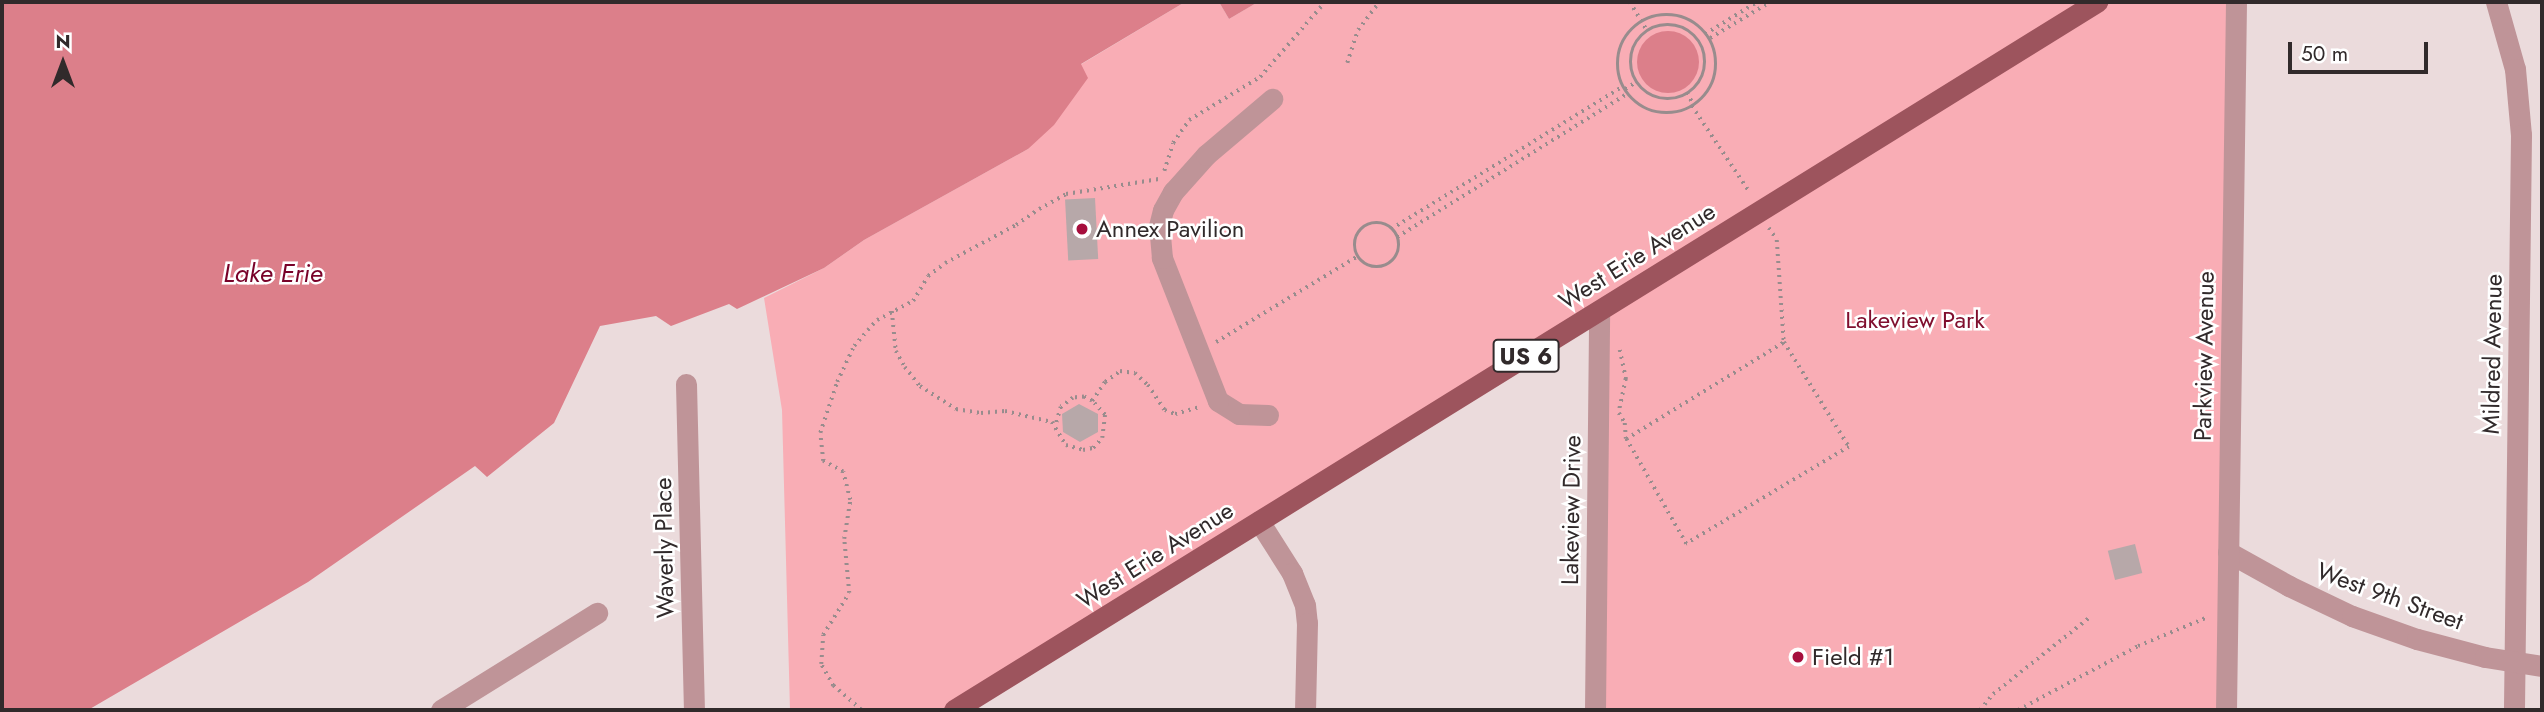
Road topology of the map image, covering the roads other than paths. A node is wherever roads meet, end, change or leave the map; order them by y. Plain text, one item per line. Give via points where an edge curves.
1 (2097, 2) edge
2 (2236, 2) edge
3 (2496, 2) edge
4 (1272, 99) dead end
5 (1599, 311) junction
6 (686, 384) dead end
7 (1268, 415) dead end
8 (1259, 521) junction
9 (2228, 552) junction
10 (597, 613) dead end
11 (2515, 663) junction
12 (2542, 666) edge
13 (440, 710) edge
14 (694, 710) edge
15 (954, 710) edge
16 (1306, 710) edge
17 (1595, 710) edge
18 (2226, 710) edge
19 (2514, 710) edge

1 - 5 main road, West Erie Avenue / US 6
2 - 9 street, Parkview Avenue
3 - 11 street, Mildred Avenue via 2515,69 2521,135
4 - 7 street via 1206,155 1173,192 1159,226 1162,258 1218,401 1239,414
5 - 8 main road, West Erie Avenue / US 6
5 - 17 street, Lakeview Drive
6 - 14 street, Waverly Place
8 - 15 main road, West Erie Avenue / US 6
8 - 16 street via 1292,573 1305,605
9 - 11 street, West 9th Street via 2352,615 2417,639
9 - 18 street, Parkview Avenue
10 - 13 street
11 - 12 street, West 9th Street
11 - 19 street, Mildred Avenue

